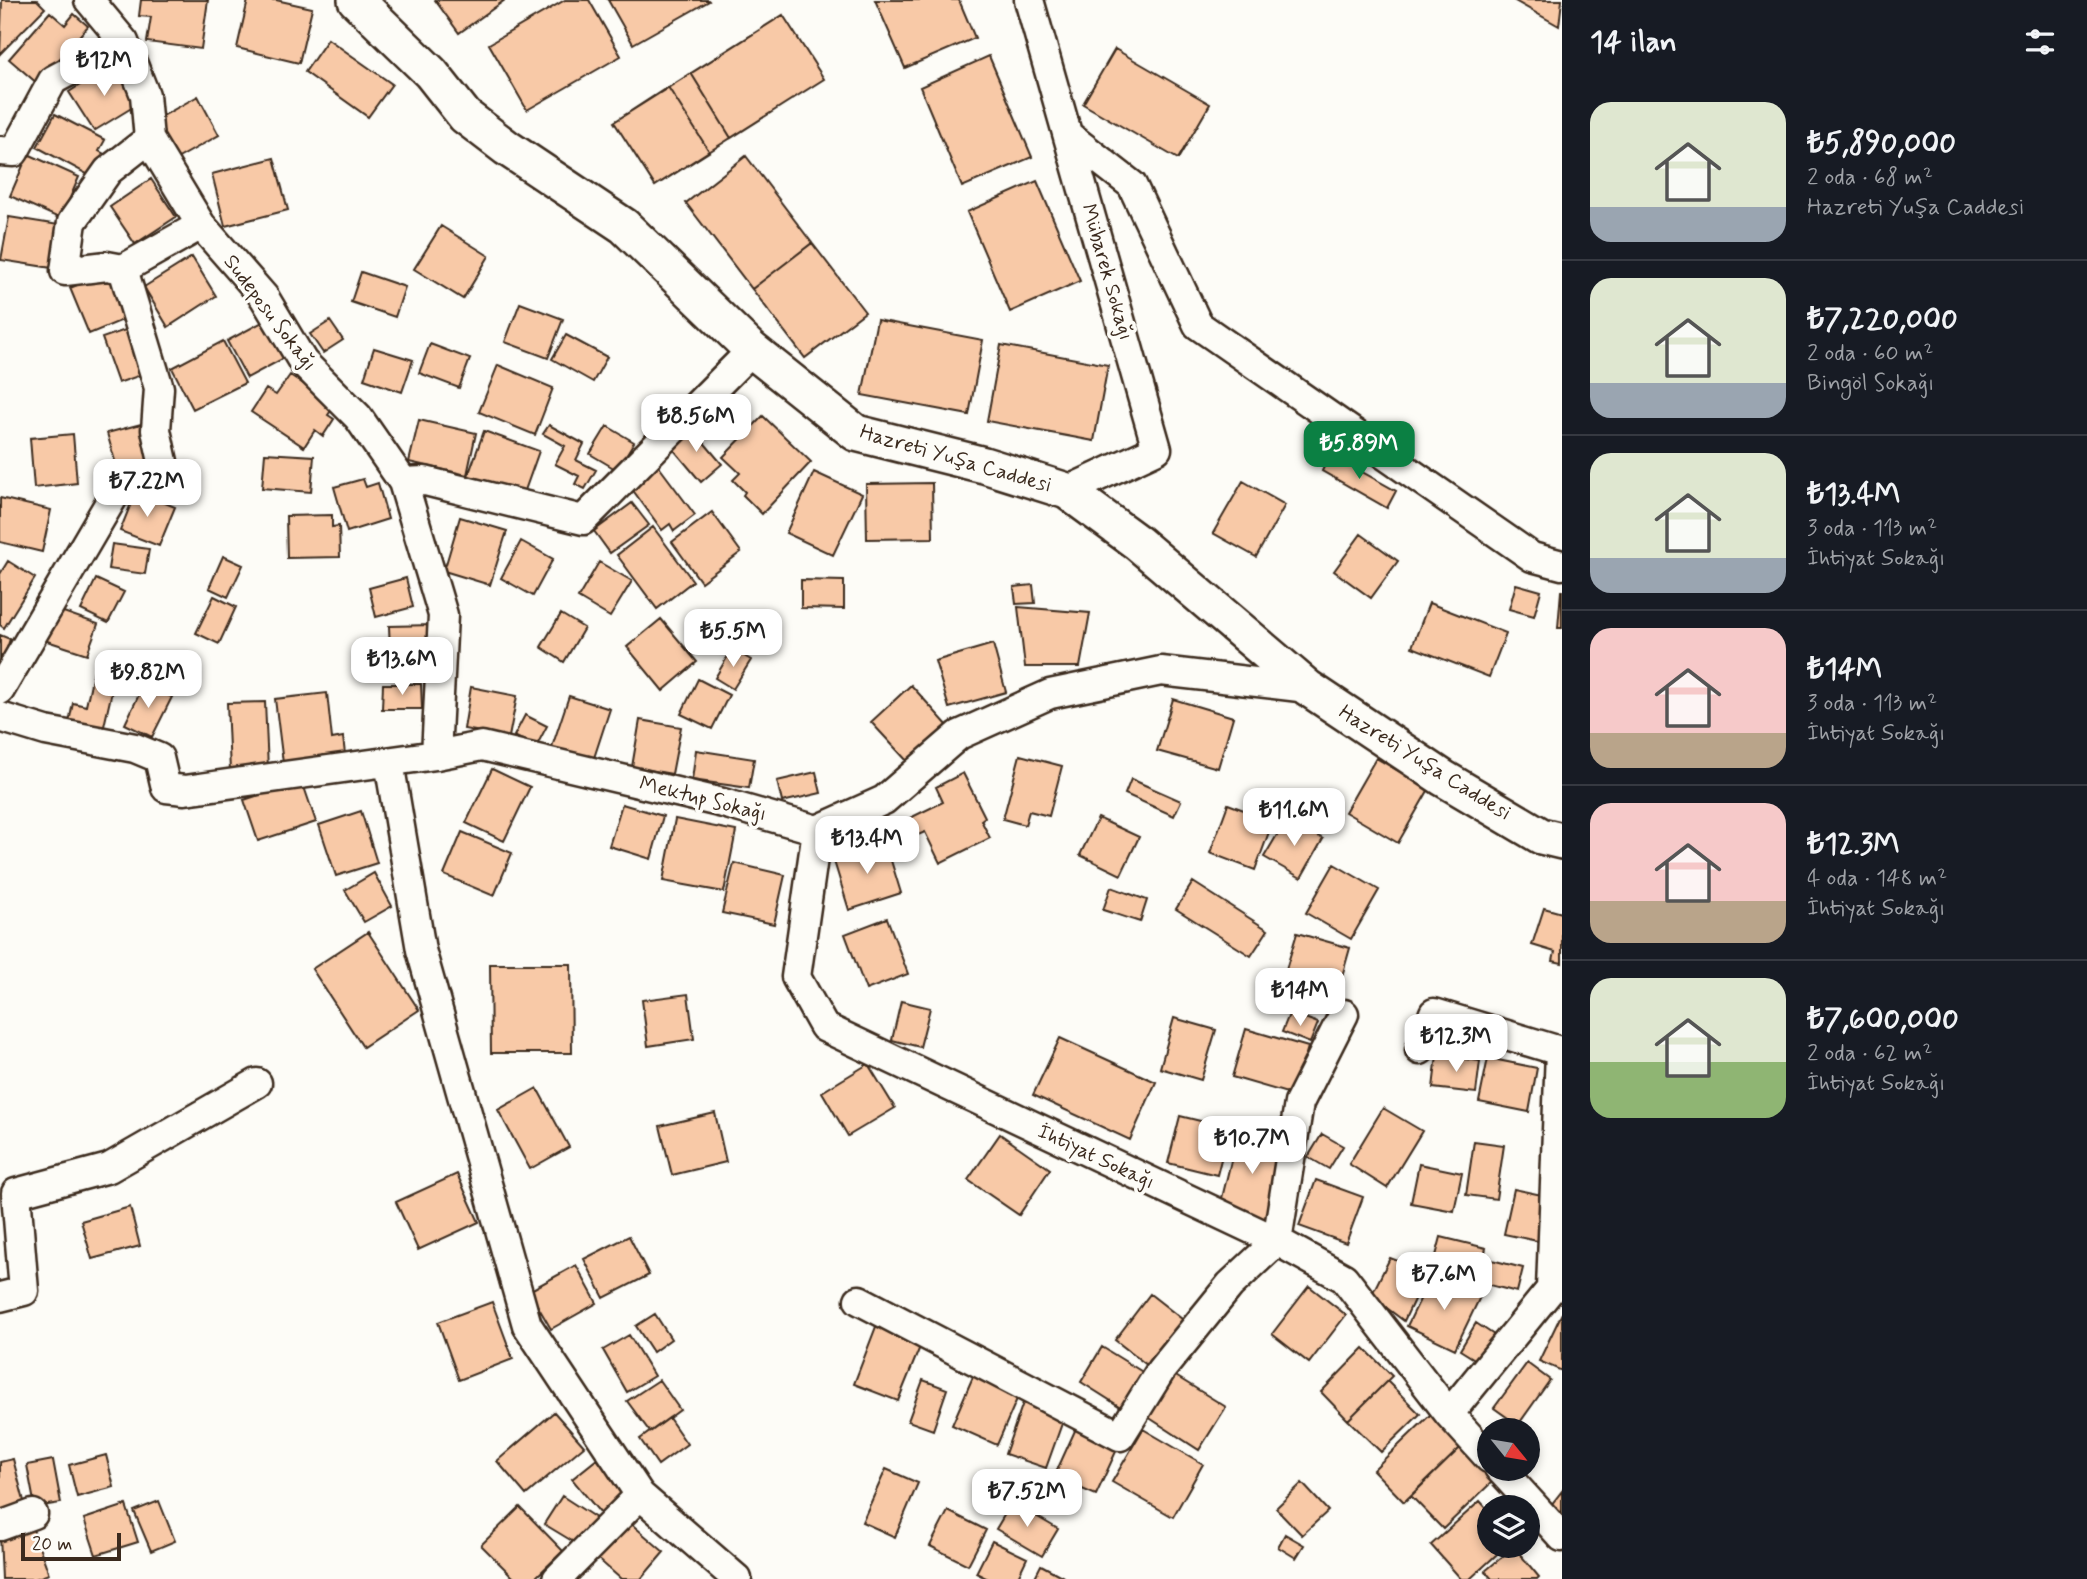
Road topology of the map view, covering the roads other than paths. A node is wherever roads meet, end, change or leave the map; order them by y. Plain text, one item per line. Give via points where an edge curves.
1 (89, 0) edge
2 (356, 0) edge
3 (1029, 0) edge
4 (124, 42) junction
5 (1069, 136) junction
6 (149, 139) junction
7 (0, 151) edge
8 (201, 225) junction
9 (123, 270) junction
10 (752, 350) junction
11 (403, 482) junction
12 (1067, 492) junction
13 (1562, 565) edge
14 (1308, 688) junction
15 (0, 690) edge
16 (0, 716) edge
17 (436, 755) junction
18 (389, 762) junction
19 (817, 830) junction
20 (1562, 841) edge
21 (1344, 1014) dead end
22 (1420, 1050) dead end
23 (257, 1083) dead end
24 (1277, 1241) junction
25 (1556, 1288) edge
26 (0, 1297) edge
27 (859, 1300) dead end
28 (1449, 1414) junction
29 (1477, 1445) edge
30 (1511, 1481) edge
31 (640, 1495) junction
32 (33, 1514) dead end
33 (0, 1526) edge
34 (1562, 1537) edge
35 (557, 1579) edge
36 (737, 1579) edge

1 - 4 street, Sudeposu Sokağı
2 - 10 street, Hazreti Yuşa Caddesi via 431,73 466,116 624,226
3 - 5 street, Mübarek Sokağı
4 - 6 street, Sudeposu Sokağı via 145,95
4 - 7 street via 53,80 15,152
5 - 12 street, Mübarek Sokağı via 1157,449
5 - 13 street via 1132,185 1198,325 1532,557
6 - 8 street, Sudeposu Sokağı
6 - 9 street via 108,171 72,222 65,271 107,266
8 - 9 street
8 - 11 street, Sudeposu Sokağı via 264,297 303,362 358,417
9 - 15 street via 159,388 156,430 167,480 116,492
10 - 11 street via 583,520 425,481
10 - 12 street, Hazreti Yuşa Caddesi via 856,433 984,465
11 - 17 street, Sudeposu Sokağı via 443,615
12 - 14 street, Hazreti Yuşa Caddesi via 1138,543
14 - 19 street via 1161,671 1049,694 959,735 884,800
14 - 20 street, Hazreti Yuşa Caddesi via 1443,778 1541,836
16 - 18 street, Mektup Sokağı via 46,731 135,748 159,758 166,788 184,790
17 - 18 street, Mektup Sokağı
17 - 19 street, Mektup Sokağı via 482,746
18 - 31 street via 421,950 527,1325
19 - 24 street, İhtiyat Sokağı via 796,977 824,1027
21 - 24 street via 1299,1103
22 - 25 street via 1434,1013 1560,1051
23 - 26 street via 109,1168 16,1194 24,1291
24 - 27 street via 1230,1285 1161,1370 1120,1436
24 - 28 street, İhtiyat Sokağı via 1344,1278
25 - 28 street
28 - 29 street, İhtiyat Sokağı
30 - 34 street
31 - 35 street
31 - 36 street
32 - 33 street

